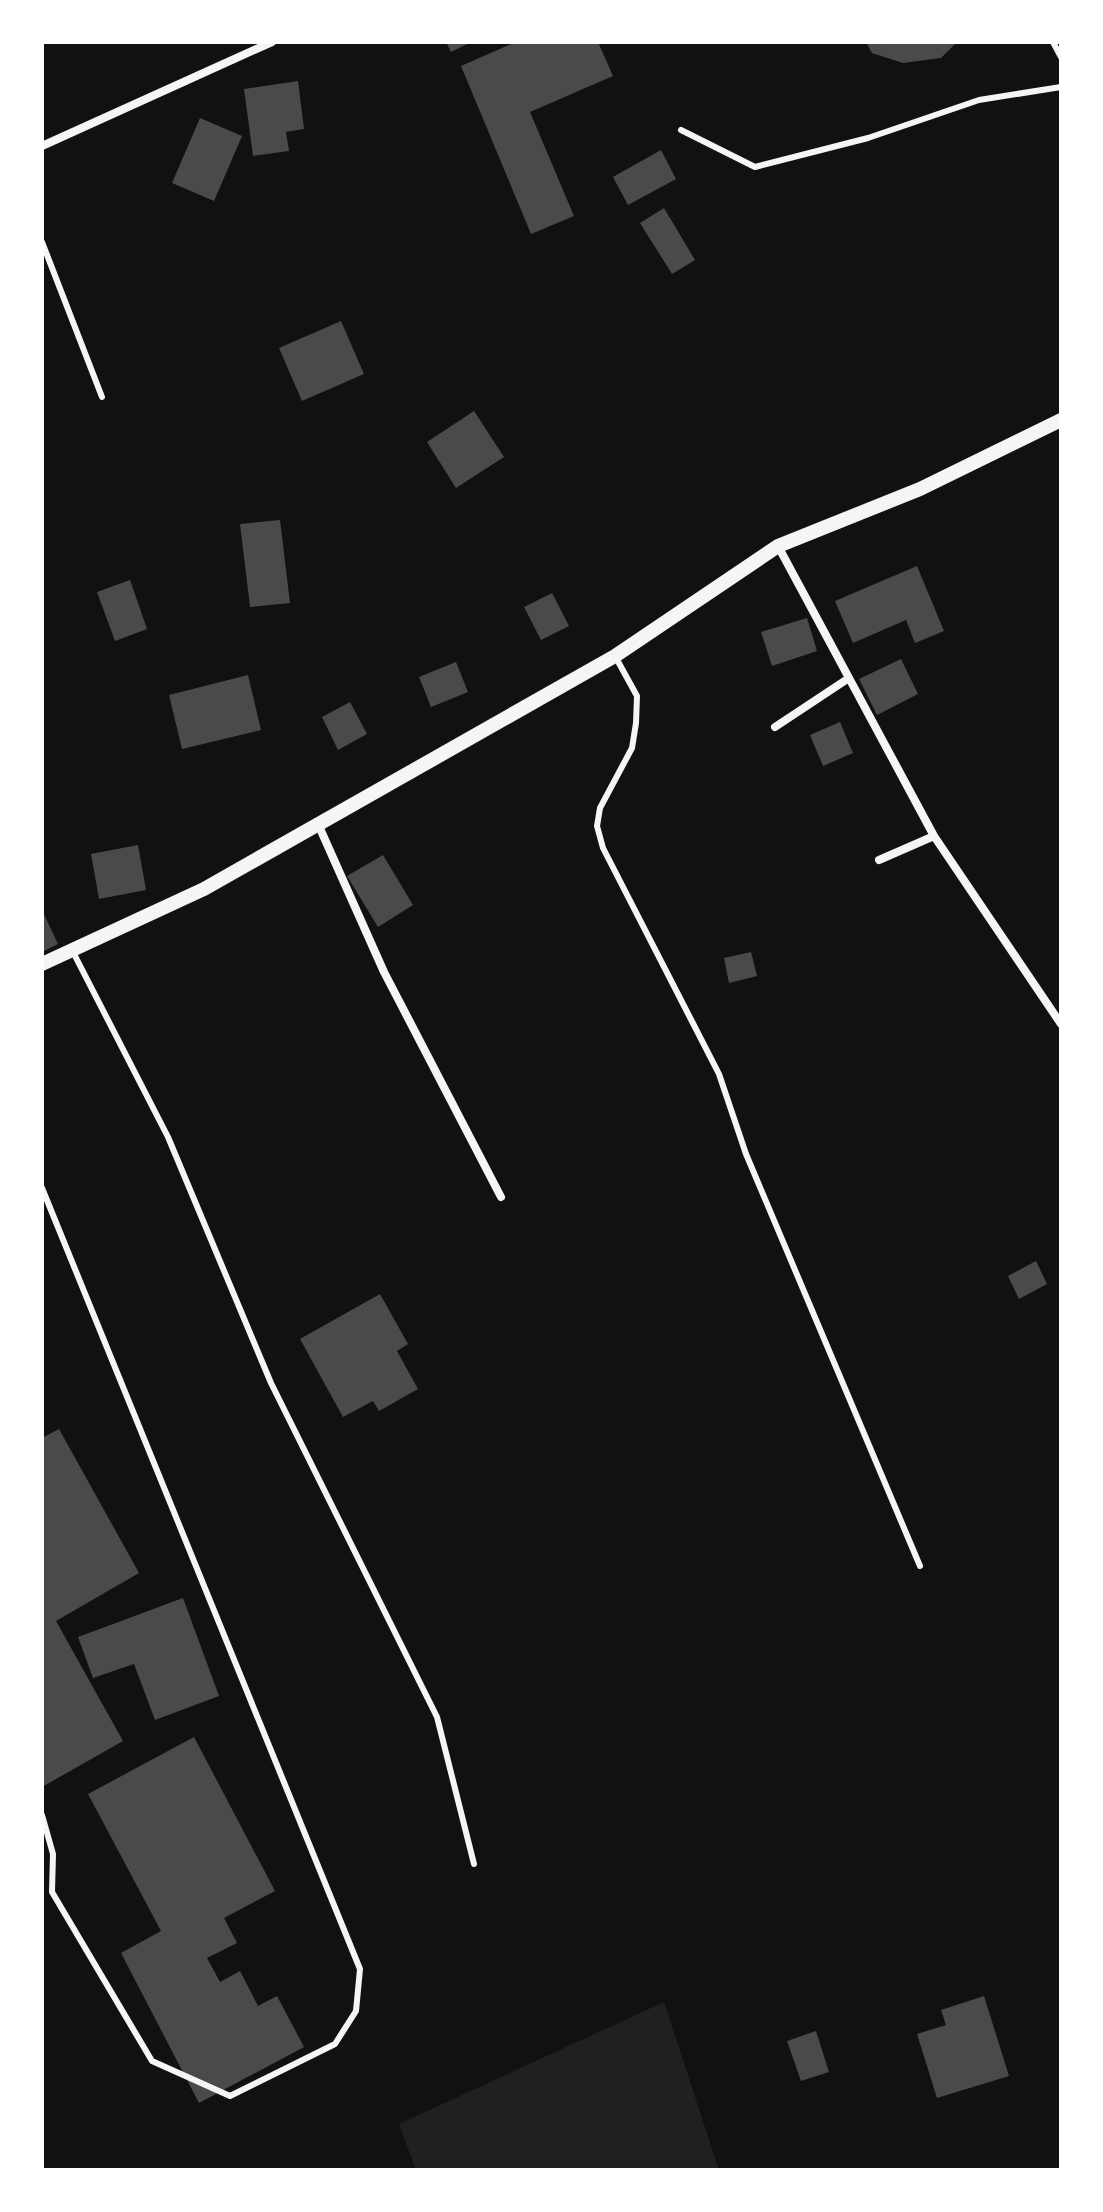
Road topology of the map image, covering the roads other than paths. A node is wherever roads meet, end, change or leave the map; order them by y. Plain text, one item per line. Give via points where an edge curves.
1 (272, 42) edge
2 (1053, 42) edge
3 (1061, 57) edge
4 (1061, 87) edge
5 (681, 130) dead end
6 (42, 146) edge
7 (42, 242) edge
8 (102, 397) dead end
9 (1061, 420) edge
10 (778, 546) junction
11 (615, 656) junction
12 (849, 678) junction
13 (775, 727) dead end
14 (318, 824) junction
15 (934, 836) junction
16 (879, 860) dead end
17 (72, 950) junction
18 (42, 964) edge
19 (1061, 1024) edge
20 (42, 1188) edge
21 (501, 1197) dead end
22 (920, 1566) dead end
23 (42, 1815) edge
24 (474, 1864) dead end

1 - 6 street
2 - 3 lane
4 - 5 lane via 979,100 868,138 755,167
7 - 8 lane
9 - 10 street via 920,489
10 - 11 street
10 - 12 street
11 - 14 street
11 - 22 lane via 637,696 636,723 632,748 600,808 597,826 603,848 719,1074 746,1154
12 - 13 street
12 - 15 street
14 - 17 street via 204,889
14 - 21 street via 384,972
15 - 16 street
15 - 19 street
17 - 18 street
17 - 24 lane via 168,1137 271,1383 437,1717
20 - 23 lane via 360,1969 356,2011 335,2044 230,2096 152,2061 52,1892 53,1854

